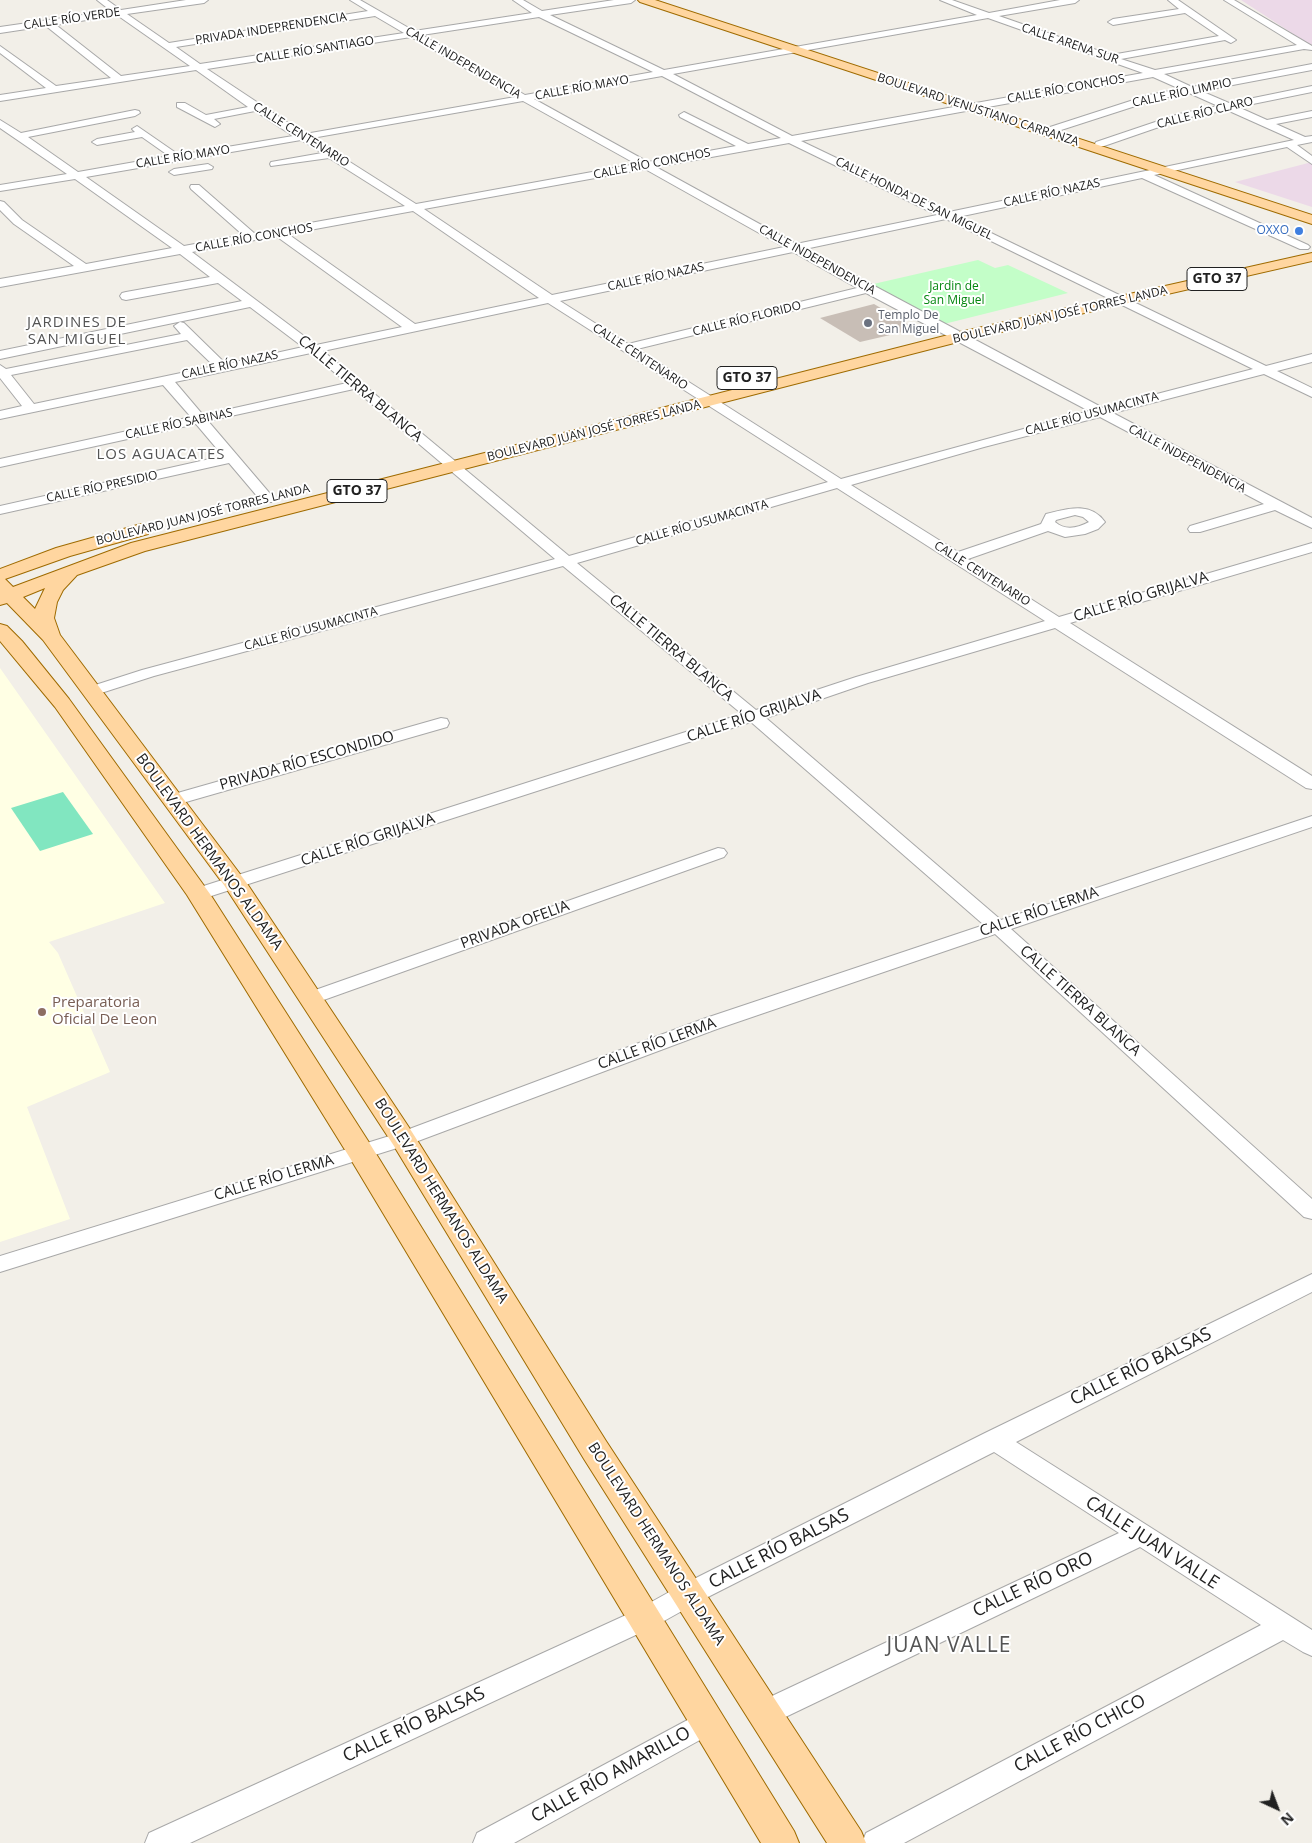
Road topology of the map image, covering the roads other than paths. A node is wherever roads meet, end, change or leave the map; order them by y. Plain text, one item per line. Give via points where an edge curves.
1 (100, 0) edge
2 (204, 0) edge
3 (354, 0) edge
4 (517, 0) edge
5 (631, 0) edge
6 (644, 0) edge
7 (665, 0) edge
8 (944, 0) edge
9 (1049, 0) edge
10 (1075, 0) edge
11 (1172, 0) edge
12 (1228, 0) edge
13 (1187, 10) junction
14 (119, 12) junction
15 (375, 13) junction
16 (540, 14) junction
17 (984, 14) junction
18 (1113, 22) dead end
19 (48, 23) junction
20 (0, 30) edge
21 (412, 34) junction
22 (1227, 37) junction
23 (167, 46) junction
24 (797, 47) junction
25 (1308, 48) edge
26 (0, 49) edge
27 (1252, 55) junction
28 (1109, 58) junction
29 (1312, 67) edge
30 (198, 68) junction
31 (660, 72) junction
32 (1154, 73) junction
33 (120, 80) junction
34 (1191, 89) junction
35 (1312, 89) edge
36 (56, 90) junction
37 (521, 97) junction
38 (0, 98) edge
39 (181, 104) dead end
40 (974, 106) junction
41 (1228, 106) junction
42 (257, 108) junction
43 (135, 113) dead end
44 (1312, 114) edge
45 (684, 115) dead end
46 (204, 118) junction
47 (0, 123) edge
48 (1267, 123) junction
49 (221, 127) dead end
50 (1054, 129) junction
51 (140, 132) joint
52 (20, 136) junction
53 (302, 136) junction
54 (790, 139) junction
55 (1308, 140) edge
56 (97, 142) dead end
57 (1100, 144) junction
58 (1289, 144) junction
59 (746, 147) junction
60 (331, 155) junction
61 (175, 156) junction
62 (1312, 161) edge
63 (275, 164) dead end
64 (645, 166) junction
65 (208, 167) dead end
66 (1169, 170) junction
67 (75, 174) junction
68 (159, 174) dead end
69 (1144, 174) junction
70 (111, 182) dead end
71 (91, 185) junction
72 (0, 186) edge
73 (195, 187) dead end
74 (0, 204) edge
75 (415, 208) junction
76 (1312, 213) edge
77 (948, 216) junction
78 (1312, 220) edge
79 (279, 233) junction
80 (253, 238) junction
81 (795, 249) junction
82 (1309, 249) edge
83 (182, 250) junction
84 (84, 268) junction
85 (218, 279) junction
86 (0, 283) edge
87 (868, 289) junction
88 (1103, 291) junction
89 (126, 296) dead end
90 (549, 299) junction
91 (1121, 300) junction
92 (252, 303) junction
93 (174, 320) junction
94 (411, 327) junction
95 (940, 328) junction
96 (188, 336) junction
97 (960, 337) junction
98 (312, 348) junction
99 (627, 348) junction
100 (0, 355) edge
101 (1312, 358) edge
102 (222, 367) junction
103 (1264, 370) junction
104 (1, 371) edge
105 (166, 379) junction
106 (357, 385) junction
107 (1312, 392) edge
108 (701, 396) junction
109 (30, 408) junction
110 (1098, 412) junction
111 (0, 414) edge
112 (200, 420) junction
113 (234, 458) junction
114 (446, 462) junction
115 (0, 463) edge
116 (840, 484) junction
117 (267, 500) junction
118 (1277, 506) junction
119 (0, 510) edge
120 (1312, 524) edge
121 (1049, 526) dead end
122 (1195, 529) dead end
123 (1312, 547) edge
124 (63, 552) junction
125 (0, 557) edge
126 (956, 558) junction
127 (566, 561) junction
128 (75, 569) junction
129 (0, 575) edge
130 (3, 593) edge
131 (1057, 622) junction
132 (50, 636) junction
133 (5, 638) edge
134 (92, 691) junction
135 (754, 716) junction
136 (441, 723) dead end
137 (1312, 784) edge
138 (173, 800) junction
139 (1312, 821) edge
140 (718, 853) dead end
141 (234, 882) junction
142 (198, 894) junction
143 (997, 926) junction
144 (311, 998) junction
145 (403, 1139) junction
146 (360, 1152) junction
147 (1312, 1211) edge
148 (0, 1264) edge
149 (1312, 1282) edge
150 (994, 1440) junction
151 (1140, 1535) junction
152 (689, 1594) junction
153 (646, 1618) junction
154 (1284, 1626) junction
155 (1312, 1644) edge
156 (765, 1713) junction
157 (708, 1721) junction
158 (159, 1843) edge
159 (487, 1843) edge
160 (781, 1843) edge
161 (848, 1843) edge
162 (876, 1843) edge

1 - 14 street, CALLE CENTENARIO
2 - 14 street, CALLE RÍO VERDE
3 - 15 street, CALLE INDEPENDENCIA
4 - 16 street, CALLE HONDA DE SAN MIGUEL
5 - 16 street, CALLE RÍO SANTIAGO
6 - 24 main road, BOULEVARD VENUSTIANO CARRANZA
7 - 24 main road, BOULEVARD VENUSTIANO CARRANZA
8 - 17 street, CALLE ARENA SUR
9 - 17 street, CALLE RÍO MAYO
10 - 17 street, CALLE RÍO MAYO
11 - 13 street
12 - 25 street
13 - 18 street
13 - 22 street
14 - 19 street, CALLE RÍO VERDE
14 - 23 street, CALLE CENTENARIO
15 - 21 street, CALLE INDEPENDENCIA
15 - 23 street, PRIVADA INDEPRENDENCIA
16 - 21 street, CALLE RÍO SANTIAGO
16 - 31 street, CALLE HONDA DE SAN MIGUEL
17 - 24 street, CALLE RÍO MAYO
17 - 28 street, CALLE ARENA SUR
19 - 20 street, CALLE RÍO VERDE
19 - 33 street
21 - 30 street, CALLE RÍO SANTIAGO
21 - 37 street, CALLE INDEPENDENCIA
22 - 27 street
22 - 28 street
23 - 30 street, CALLE CENTENARIO
24 - 31 street, CALLE RÍO MAYO
24 - 40 main road, BOULEVARD VENUSTIANO CARRANZA
25 - 27 street, CALLE RÍO CONCHOS
26 - 36 street
27 - 32 street, CALLE RÍO CONCHOS
28 - 32 street, CALLE ARENA SUR
29 - 34 street, CALLE RÍO LIMPIO
30 - 33 street, CALLE RÍO SANTIAGO
30 - 42 street, CALLE CENTENARIO
31 - 37 street, CALLE RÍO MAYO
31 - 54 street, CALLE HONDA DE SAN MIGUEL
32 - 34 street, CALLE ARENA SUR
32 - 40 street, CALLE RÍO CONCHOS
33 - 36 street, CALLE RÍO SANTIAGO
34 - 41 street, CALLE ARENA SUR
34 - 50 street, CALLE RÍO LIMPIO via 1137,101
35 - 41 street, CALLE RÍO CLARO
36 - 38 street, CALLE RÍO SANTIAGO
37 - 53 street, CALLE RÍO MAYO
37 - 64 street, CALLE INDEPENDENCIA
39 - 46 street
40 - 50 main road, BOULEVARD VENUSTIANO CARRANZA
40 - 54 street, CALLE RÍO CONCHOS
40 - 66 main road, BOULEVARD VENUSTIANO CARRANZA
41 - 48 street, CALLE ARENA SUR
41 - 57 street, CALLE RÍO CLARO via 1170,120
42 - 46 street
42 - 53 street, CALLE CENTENARIO
43 - 52 street
44 - 48 street
45 - 59 street
46 - 49 street
47 - 52 street, CALLE TIERRA BLANCA
48 - 55 street, CALLE ARENA SUR
50 - 57 main road, BOULEVARD VENUSTIANO CARRANZA
51 - 56 street
51 - 61 street
52 - 67 street, CALLE TIERRA BLANCA
53 - 60 street, CALLE CENTENARIO
53 - 61 street, CALLE RÍO MAYO
53 - 67 street, CALLE RÍO MAYO
54 - 59 street, CALLE RÍO CONCHOS
54 - 77 street, CALLE HONDA DE SAN MIGUEL
55 - 58 street, CALLE RÍO NAZAS
57 - 66 main road, BOULEVARD VENUSTIANO CARRANZA
58 - 62 street
58 - 66 street, CALLE RÍO NAZAS
59 - 64 street, CALLE RÍO CONCHOS
60 - 63 street
60 - 75 street, CALLE CENTENARIO
61 - 67 street, CALLE RÍO MAYO
64 - 75 street, CALLE RÍO CONCHOS
64 - 81 street, CALLE INDEPENDENCIA
65 - 68 street
66 - 69 street, CALLE RÍO NAZAS
66 - 76 main road, BOULEVARD VENUSTIANO CARRANZA
66 - 78 main road, BOULEVARD VENUSTIANO CARRANZA
67 - 71 street, CALLE TIERRA BLANCA
67 - 72 street, CALLE RÍO MAYO
69 - 77 street, CALLE RÍO NAZAS
69 - 82 street
70 - 71 street
71 - 83 street, CALLE TIERRA BLANCA
73 - 80 street
74 - 84 street via 10,215
75 - 79 street, CALLE RÍO CONCHOS
75 - 90 street, CALLE CENTENARIO
77 - 81 street, CALLE RÍO NAZAS
77 - 88 street, CALLE HONDA DE SAN MIGUEL
79 - 80 street, CALLE RÍO CONCHOS
79 - 94 street
80 - 83 street, CALLE RÍO CONCHOS
81 - 87 street, CALLE INDEPENDENCIA
81 - 90 street, CALLE RÍO NAZAS
82 - 88 main road, BOULEVARD JUAN JOSÉ TORRES LANDA / GTO 37
82 - 91 main road, BOULEVARD JUAN JOSÉ TORRES LANDA / GTO 37
83 - 84 street, CALLE RÍO CONCHOS
83 - 85 street, CALLE TIERRA BLANCA
84 - 86 street, CALLE RÍO CONCHOS
85 - 89 street
85 - 92 street, CALLE TIERRA BLANCA
87 - 95 street, CALLE INDEPENDENCIA
87 - 99 street, CALLE RÍO FLORIDO
88 - 91 street, CALLE HONDA DE SAN MIGUEL
88 - 95 main road, BOULEVARD JUAN JOSÉ TORRES LANDA / GTO 37
90 - 94 street, CALLE RÍO NAZAS
90 - 99 street, CALLE CENTENARIO
91 - 97 main road, BOULEVARD JUAN JOSÉ TORRES LANDA / GTO 37
91 - 103 street, CALLE HONDA DE SAN MIGUEL
92 - 93 street
92 - 98 street, CALLE TIERRA BLANCA
93 - 96 street
93 - 100 street
94 - 98 street, CALLE RÍO NAZAS
95 - 97 street, CALLE INDEPENDENCIA
95 - 108 main road, BOULEVARD JUAN JOSÉ TORRES LANDA / GTO 37
96 - 102 street
96 - 104 street
97 - 108 main road, BOULEVARD JUAN JOSÉ TORRES LANDA / GTO 37
97 - 110 street, CALLE INDEPENDENCIA
98 - 102 street, CALLE RÍO NAZAS
98 - 106 street, CALLE TIERRA BLANCA
99 - 108 street, CALLE CENTENARIO
101 - 103 street, CALLE RÍO USUMACINTA
102 - 105 street, CALLE RÍO NAZAS
103 - 107 street, CALLE HONDA DE SAN MIGUEL
103 - 110 street, CALLE RÍO USUMACINTA
104 - 109 street
105 - 109 street, CALLE RÍO NAZAS
105 - 112 street
106 - 112 street, CALLE RÍO SABINAS
106 - 114 street, CALLE TIERRA BLANCA
108 - 114 main road, BOULEVARD JUAN JOSÉ TORRES LANDA / GTO 37
108 - 116 street, CALLE CENTENARIO
109 - 111 street, CALLE RÍO NAZAS
110 - 116 street, CALLE RÍO USUMACINTA
110 - 118 street, CALLE INDEPENDENCIA
112 - 113 street
112 - 115 street, CALLE RÍO SABINAS
113 - 117 street
113 - 119 street, CALLE RÍO PRESIDIO
114 - 117 main road, BOULEVARD JUAN JOSÉ TORRES LANDA / GTO 37
114 - 127 street, CALLE TIERRA BLANCA
114 - 128 main road, BOULEVARD JUAN JOSÉ TORRES LANDA / GTO 37 via 138,547
116 - 126 street, CALLE CENTENARIO
116 - 127 street, CALLE RÍO USUMACINTA
117 - 124 main road, BOULEVARD JUAN JOSÉ TORRES LANDA / GTO 37
118 - 120 street, CALLE INDEPENDENCIA
118 - 122 street
121 - 126 street
123 - 131 street, CALLE RÍO GRIJALVA
124 - 125 main road
124 - 129 main road, BOULEVARD JUAN JOSÉ TORRES LANDA / GTO 37
126 - 131 street, CALLE CENTENARIO
127 - 134 street, CALLE RÍO USUMACINTA
127 - 135 street, CALLE TIERRA BLANCA
128 - 130 main road, BOULEVARD JUAN JOSÉ TORRES LANDA / GTO 37
128 - 132 main road via 57,585 46,602 43,620
130 - 132 main road, BOULEVARD HERMANOS ALDAMA
131 - 135 street, CALLE RÍO GRIJALVA
131 - 137 street, CALLE CENTENARIO
132 - 134 main road, BOULEVARD HERMANOS ALDAMA
133 - 142 main road via 62,703
134 - 138 main road, BOULEVARD HERMANOS ALDAMA
135 - 141 street, CALLE RÍO GRIJALVA
135 - 143 street, CALLE TIERRA BLANCA
136 - 138 street, PRIVADA RÍO ESCONDIDO
138 - 141 main road, BOULEVARD HERMANOS ALDAMA
139 - 143 street, CALLE RÍO LERMA
140 - 144 street, PRIVADA OFELIA
141 - 142 street, CALLE RÍO GRIJALVA
141 - 144 main road, BOULEVARD HERMANOS ALDAMA
142 - 146 main road
143 - 145 street, CALLE RÍO LERMA via 710,1024
143 - 147 street, CALLE TIERRA BLANCA
144 - 145 main road, BOULEVARD HERMANOS ALDAMA
145 - 146 street, CALLE RÍO LERMA
145 - 152 main road, BOULEVARD HERMANOS ALDAMA
146 - 148 street, CALLE RÍO LERMA
146 - 153 main road
149 - 150 street, CALLE RÍO BALSAS
150 - 151 street, CALLE JUAN VALLE
150 - 152 street, CALLE RÍO BALSAS
151 - 154 street, CALLE JUAN VALLE
151 - 156 street, CALLE RÍO ORO
152 - 153 street, CALLE RÍO BALSAS
152 - 156 main road, BOULEVARD HERMANOS ALDAMA
153 - 157 main road
153 - 158 street, CALLE RÍO BALSAS
154 - 155 street, CALLE JUAN VALLE
154 - 162 street, CALLE RÍO CHICO
156 - 161 main road, BOULEVARD HERMANOS ALDAMA
157 - 159 street, CALLE RÍO AMARILLO
157 - 160 main road

